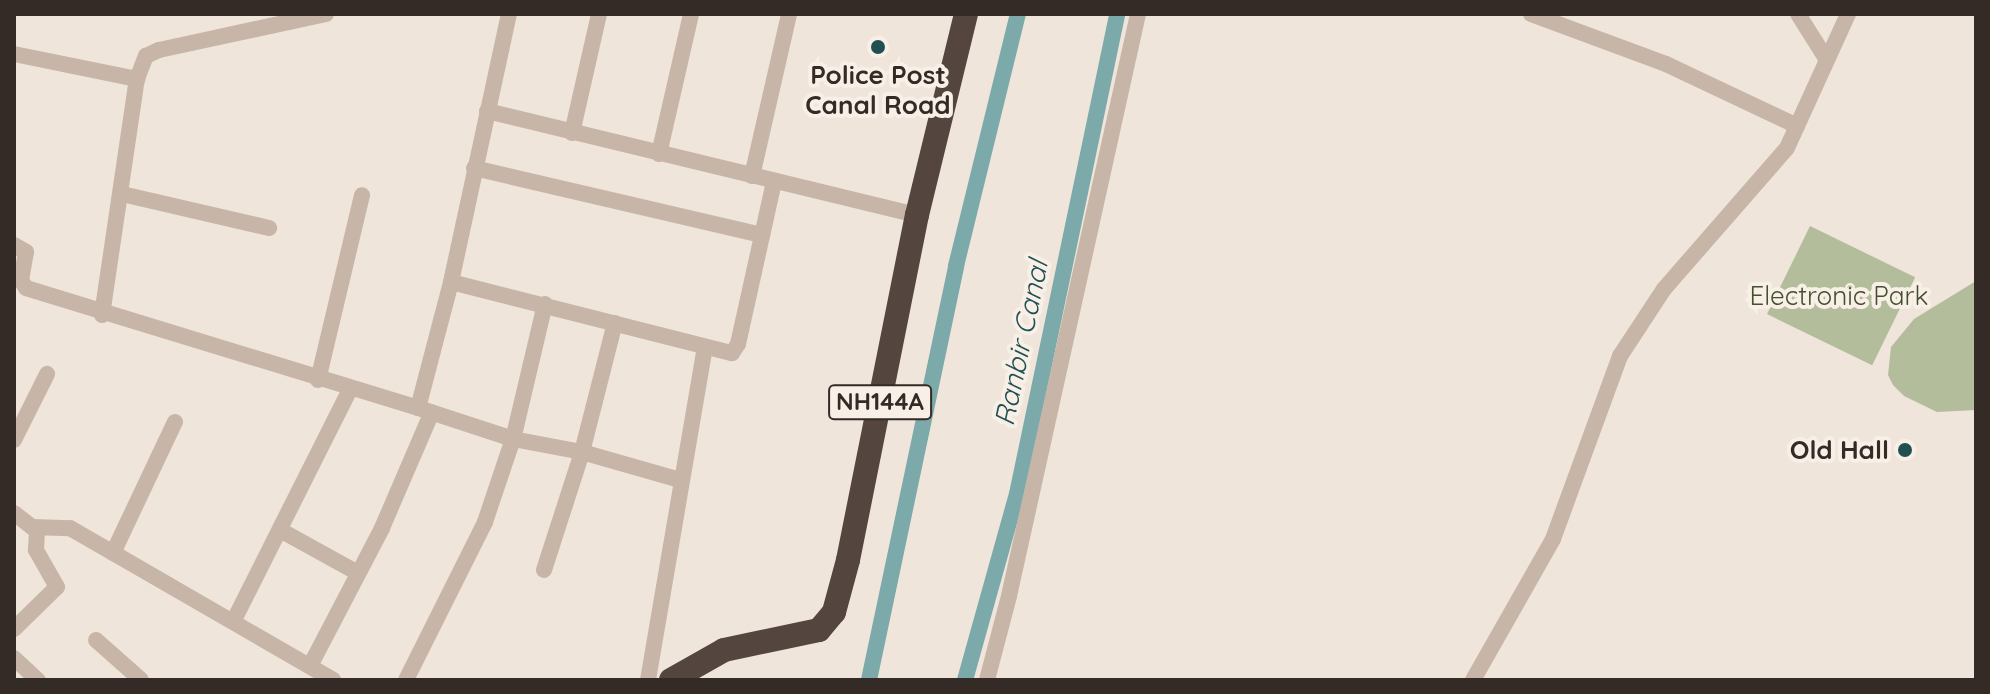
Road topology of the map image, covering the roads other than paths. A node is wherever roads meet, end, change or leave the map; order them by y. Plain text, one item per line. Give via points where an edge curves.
1 (326, 14) edge
2 (509, 14) edge
3 (599, 14) edge
4 (691, 14) edge
5 (789, 14) edge
6 (966, 14) edge
7 (1138, 14) edge
8 (1531, 14) edge
9 (1798, 14) edge
10 (1848, 14) edge
11 (14, 54) edge
12 (1827, 60) junction
13 (137, 79) junction
14 (487, 111) junction
15 (1797, 126) junction
16 (572, 133) junction
17 (659, 154) junction
18 (474, 168) junction
19 (752, 176) junction
20 (774, 182) junction
21 (122, 194) junction
22 (362, 195) dead end
23 (917, 215) junction
24 (269, 228) dead end
25 (762, 235) junction
26 (14, 245) edge
27 (451, 282) junction
28 (545, 304) junction
29 (102, 315) junction
30 (615, 323) junction
31 (705, 348) junction
32 (47, 374) dead end
33 (318, 380) junction
34 (350, 389) junction
35 (425, 410) junction
36 (175, 422) dead end
37 (513, 439) junction
38 (14, 440) edge
39 (582, 452) junction
40 (680, 480) junction
41 (14, 513) edge
42 (37, 528) junction
43 (280, 530) junction
44 (113, 553) junction
45 (544, 570) dead end
46 (356, 572) junction
47 (234, 620) junction
48 (14, 629) edge
49 (96, 640) dead end
50 (14, 658) edge
51 (310, 666) junction
52 (38, 680) edge
53 (141, 680) edge
54 (333, 680) edge
55 (406, 680) edge
56 (648, 680) edge
57 (671, 680) edge
58 (987, 680) edge
59 (1473, 680) edge

1 - 13 street via 159,50 146,56
2 - 14 street
3 - 16 street
4 - 17 street
5 - 19 street
6 - 23 highway, NH144A
7 - 58 street
8 - 15 street via 1666,64
9 - 12 street
10 - 12 street
11 - 13 street
12 - 15 street
13 - 21 street
14 - 16 street
14 - 18 street
15 - 59 street via 1766,175 1656,300 1620,356 1553,539
16 - 17 street
17 - 19 street
18 - 25 street
18 - 27 street
19 - 20 street
20 - 23 street
20 - 25 street
21 - 24 street
21 - 29 street
22 - 33 street
23 - 57 highway, NH144A via 834,612 819,630 724,650
25 - 31 street via 738,344 726,354
26 - 29 street via 26,252 23,287
27 - 28 street
27 - 35 street
28 - 30 street
28 - 37 street
29 - 33 street
30 - 31 street
30 - 39 street
31 - 40 street
32 - 38 street
33 - 34 street
34 - 35 street
34 - 43 street
35 - 37 street
35 - 46 street via 382,528
36 - 44 street
37 - 39 street
37 - 55 street via 485,522
39 - 40 street
39 - 45 street
40 - 56 street
41 - 42 street
42 - 44 street via 66,527
42 - 48 street via 36,550 57,587
43 - 46 street
43 - 47 street
44 - 47 street
46 - 51 street
47 - 51 street
49 - 53 street
50 - 52 street
51 - 54 street

